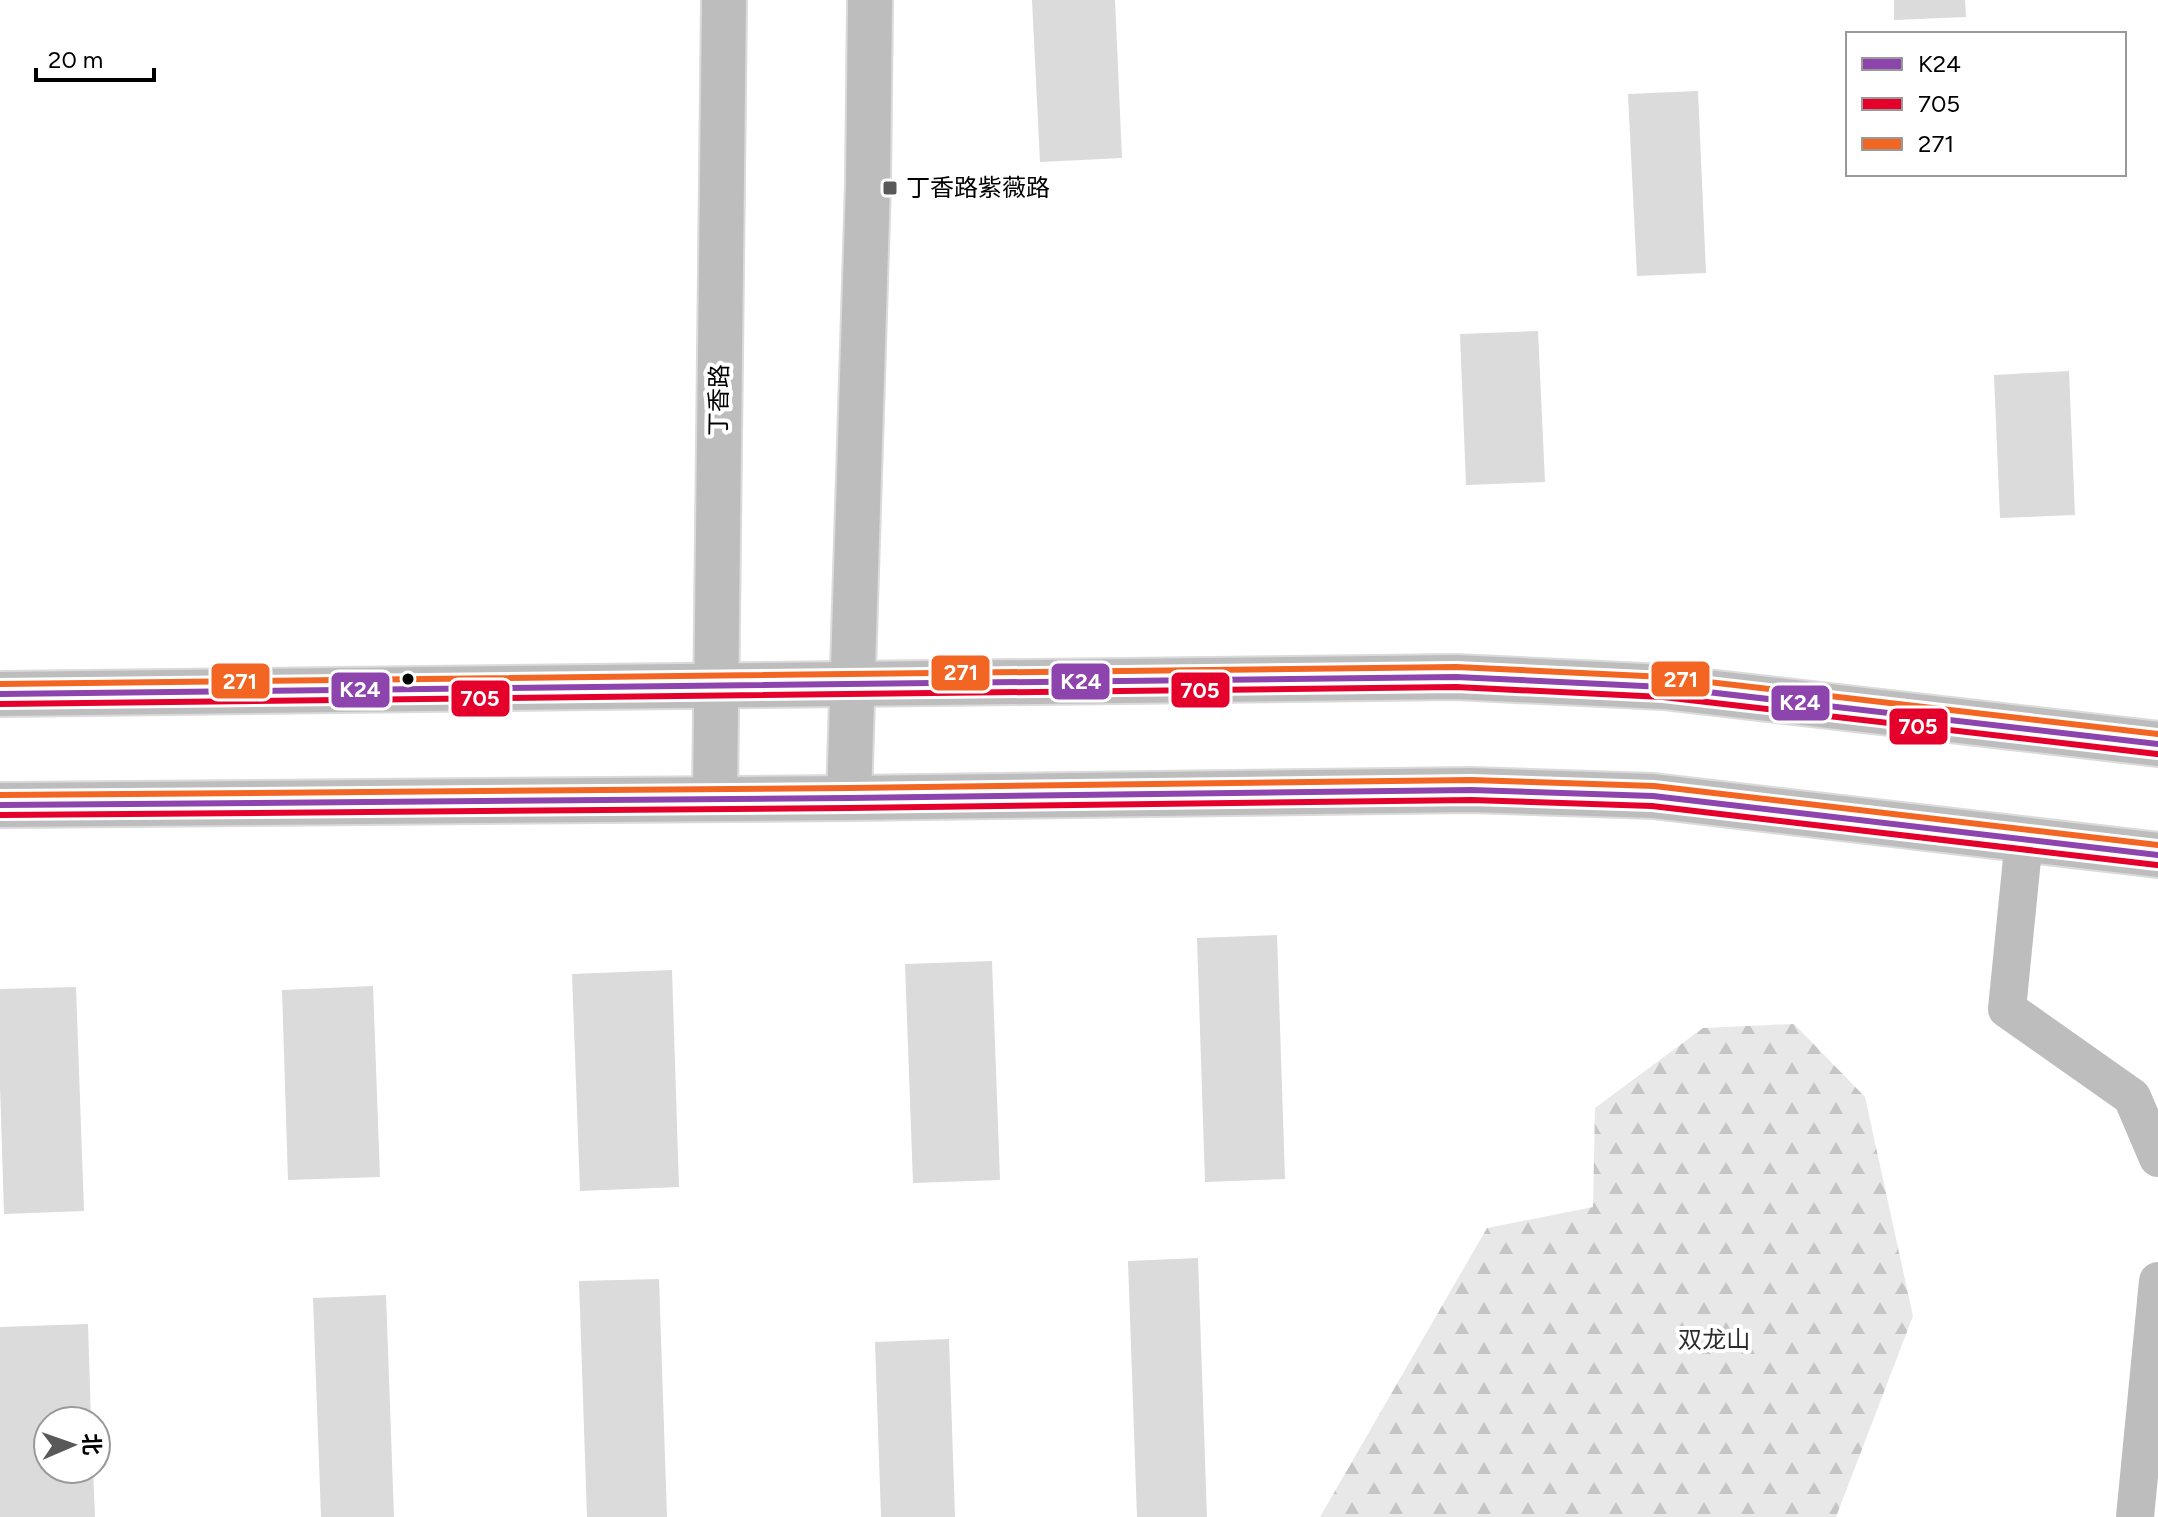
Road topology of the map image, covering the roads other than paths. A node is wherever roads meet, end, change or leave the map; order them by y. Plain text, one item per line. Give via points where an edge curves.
1 (724, 0) edge
2 (870, 0) edge
3 (851, 684) junction
4 (716, 686) junction
5 (0, 694) edge
6 (2158, 744) edge
7 (849, 798) junction
8 (715, 799) junction
9 (0, 805) edge
10 (2024, 839) junction
11 (2158, 855) edge
12 (2158, 1158) edge
13 (2158, 1281) edge
14 (2135, 1517) edge

1 - 4 main road, 丁香路
2 - 3 main road
3 - 4 main road
3 - 6 main road via 1456,677 1648,686
3 - 7 main road
4 - 5 main road
4 - 8 main road, 丁香路
7 - 8 main road
7 - 10 main road via 1577,793 1653,796
8 - 9 main road
10 - 11 main road
10 - 12 lane via 2007,1009 2132,1097
13 - 14 lane

